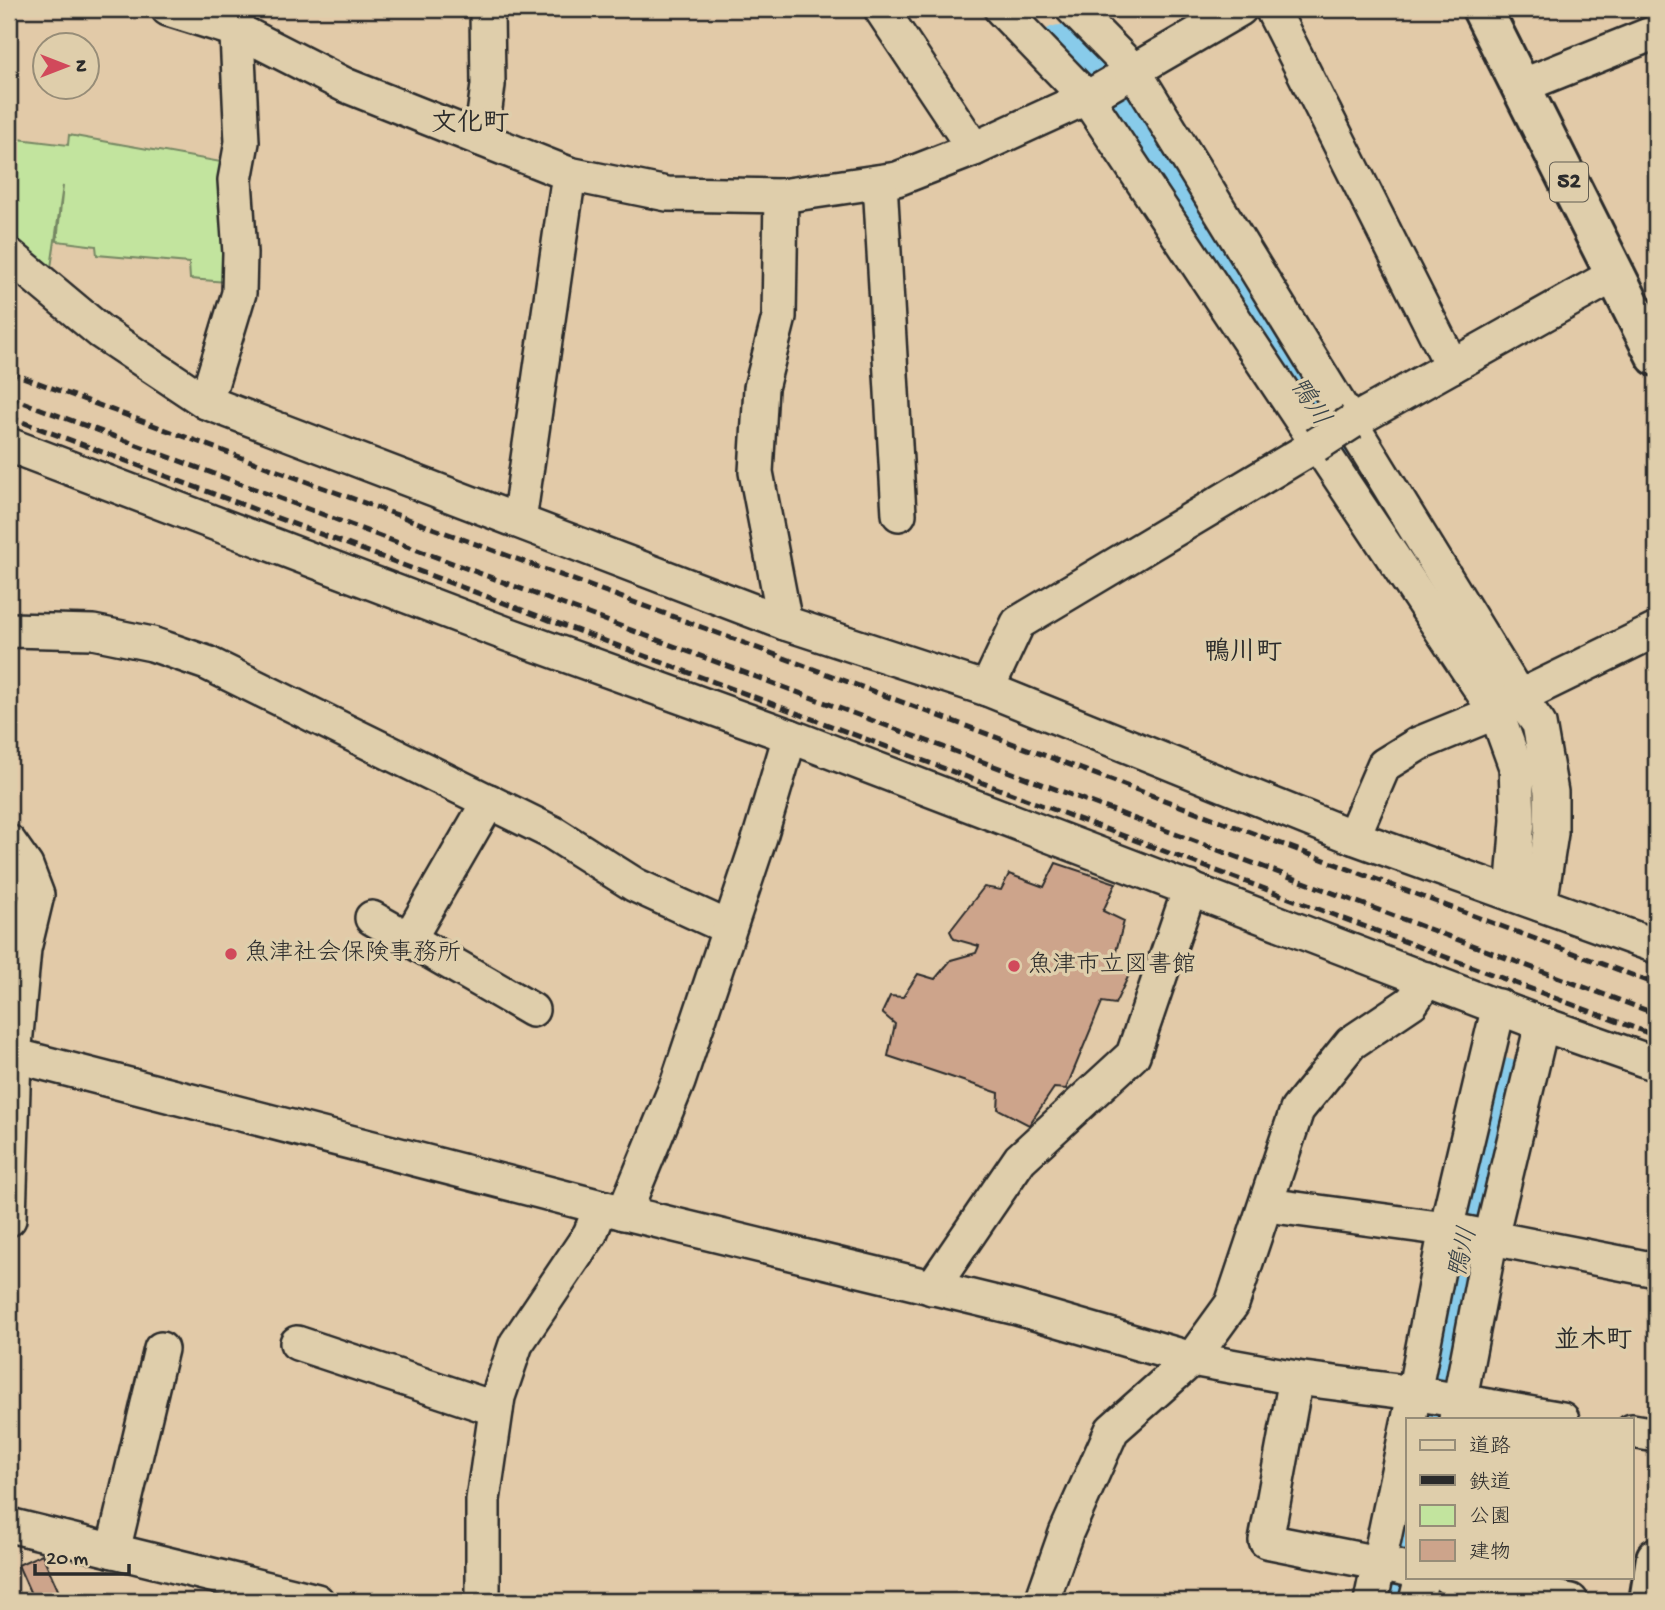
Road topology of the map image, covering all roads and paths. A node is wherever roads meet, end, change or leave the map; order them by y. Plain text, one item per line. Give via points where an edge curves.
1 (168, 9) edge
2 (487, 9) edge
3 (881, 9) edge
4 (1001, 9) edge
5 (1073, 9) edge
6 (1240, 9) edge
7 (1272, 9) edge
8 (1482, 9) edge
9 (237, 20) edge
10 (1656, 32) edge
11 (1129, 73) junction
12 (1519, 87) junction
13 (1089, 96) junction
14 (481, 139) junction
15 (974, 149) junction
16 (569, 174) junction
17 (880, 182) junction
18 (781, 196) junction
19 (9, 255) edge
20 (1616, 274) junction
21 (1656, 356) edge
22 (1452, 366) junction
23 (206, 402) junction
24 (9, 445) edge
25 (899, 514) dead end
26 (519, 521) junction
27 (785, 623) junction
28 (1656, 629) edge
29 (9, 630) edge
30 (987, 689) junction
31 (1507, 704) junction
32 (790, 736) junction
33 (489, 801) junction
34 (1353, 837) junction
35 (9, 842) edge
36 (1190, 888) junction
37 (1526, 899) junction
38 (372, 918) dead end
39 (729, 928) junction
40 (409, 939) junction
41 (1656, 946) edge
42 (1427, 979) junction
43 (1499, 1006) junction
44 (532, 1010) dead end
45 (1542, 1024) junction
46 (12, 1055) edge
47 (1656, 1065) edge
48 (1267, 1205) junction
49 (612, 1210) junction
50 (9, 1219) edge
51 (1469, 1233) junction
52 (1656, 1270) edge
53 (932, 1288) junction
54 (297, 1343) dead end
55 (161, 1349) dead end
56 (1192, 1359) junction
57 (1296, 1378) junction
58 (496, 1409) junction
59 (1458, 1411) edge
60 (1410, 1412) edge
61 (1549, 1418) edge
62 (1634, 1431) edge
63 (1656, 1435) edge
64 (1406, 1448) edge
65 (9, 1525) edge
66 (113, 1551) junction
67 (1393, 1566) edge
68 (1422, 1578) edge
69 (1453, 1578) edge
70 (317, 1601) edge
71 (483, 1601) edge
72 (1042, 1601) edge
73 (1371, 1601) edge
74 (1416, 1601) edge
75 (1572, 1601) edge

1 - 9 street
2 - 14 street via 488,85
3 - 15 street
4 - 13 street
5 - 11 street
6 - 11 street
7 - 22 street
8 - 12 main road, 52
9 - 14 street via 345,85
9 - 23 street via 242,142 236,180 239,292
10 - 12 street
11 - 13 street
11 - 31 street
12 - 20 main road, 52
13 - 15 street
13 - 31 street
14 - 16 street
15 - 17 street
16 - 18 street via 667,194
16 - 26 street
17 - 18 street
17 - 25 street
18 - 27 street via 779,317 761,388 755,472
19 - 23 street via 101,332
20 - 21 main road, 52
20 - 22 street
22 - 30 street, bridge via 1018,623
23 - 26 street
24 - 32 street
26 - 27 street
27 - 30 street
28 - 31 street
29 - 33 street via 93,632 152,644 207,663
30 - 34 street
31 - 34 street via 1418,744 1384,765
31 - 37 street via 1539,724 1551,792 1551,833
32 - 36 street
32 - 39 street
33 - 39 street via 553,833 635,885
33 - 40 street
34 - 37 street
35 - 46 street via 26,866 37,895 24,948
36 - 42 street
36 - 53 street via 1133,1055 1020,1159
37 - 41 street
38 - 40 street
39 - 49 street via 678,1083
40 - 44 street
42 - 43 street
42 - 48 street via 1412,1002 1351,1043 1297,1110
43 - 45 street
43 - 51 street
45 - 47 street
45 - 51 street
46 - 49 street
46 - 50 street
48 - 51 street
48 - 56 street via 1232,1304
49 - 53 street
49 - 58 street via 590,1234 516,1344
51 - 52 street
51 - 59 street
51 - 60 street
53 - 56 street
54 - 58 street
55 - 66 street
56 - 57 street
56 - 72 street via 1112,1430
57 - 60 street
57 - 67 street via 1266,1541
58 - 71 street via 483,1500
59 - 60 street
59 - 61 street
62 - 63 street
64 - 67 street
65 - 66 street
66 - 70 street
67 - 73 street
68 - 74 street
69 - 75 street

